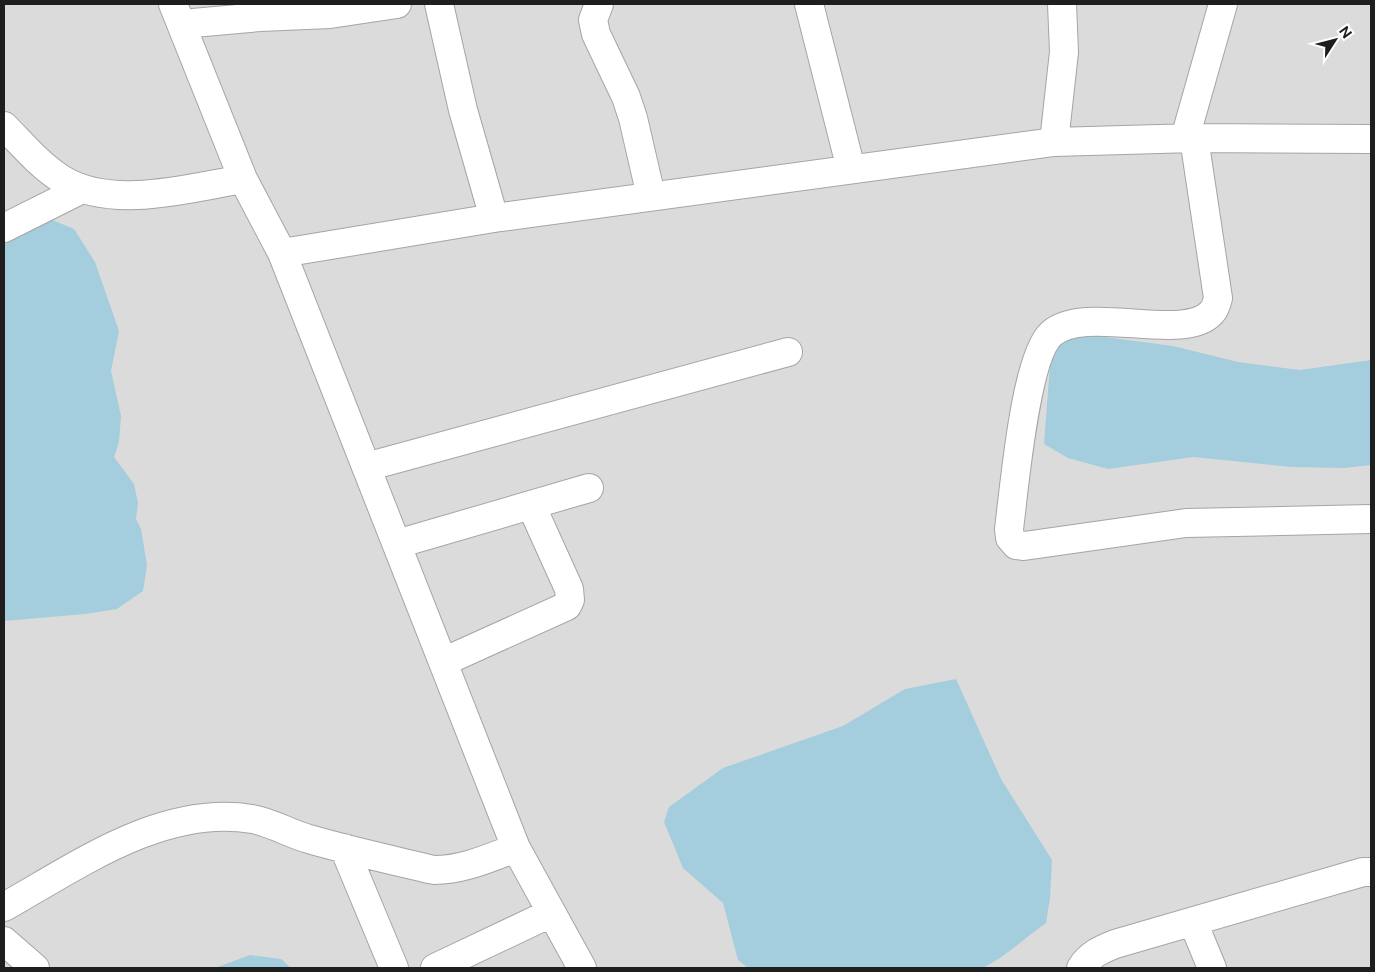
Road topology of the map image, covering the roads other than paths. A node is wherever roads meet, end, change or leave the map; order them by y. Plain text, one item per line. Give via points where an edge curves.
1 (397, 4) edge
2 (439, 4) edge
3 (599, 4) edge
4 (809, 4) edge
5 (1062, 4) edge
6 (1223, 4) edge
7 (178, 14) edge
8 (4, 126) edge
9 (1190, 138) junction
10 (1371, 139) edge
11 (1054, 142) junction
12 (851, 169) junction
13 (243, 179) junction
14 (82, 189) junction
15 (651, 196) junction
16 (494, 218) junction
17 (4, 228) edge
18 (282, 253) junction
19 (788, 352) dead end
20 (366, 467) junction
21 (589, 488) dead end
22 (532, 505) junction
23 (1371, 519) edge
24 (397, 544) junction
25 (443, 662) junction
26 (344, 848) junction
27 (516, 848) junction
28 (1371, 872) edge
29 (4, 907) edge
30 (551, 913) junction
31 (1193, 922) junction
32 (4, 941) edge
33 (35, 968) edge
34 (394, 968) edge
35 (435, 968) edge
36 (582, 968) edge
37 (1081, 968) edge
38 (1212, 968) edge

1 - 7 street via 330,14 260,17
2 - 16 street via 463,110
3 - 15 street via 593,20 596,34 634,118
4 - 12 street
5 - 11 street via 1064,52
6 - 9 street
7 - 13 street
8 - 14 street via 45,167
9 - 10 street
9 - 11 street
9 - 23 street via 1218,298 1212,312 1198,320 1180,324 1084,322 1063,326 1050,334 1042,347 1030,384 1010,538 1016,545 1024,546 1186,523
11 - 12 street
12 - 15 street
13 - 14 street via 144,195
13 - 18 street
14 - 17 street
15 - 16 street
16 - 18 street
18 - 20 street
19 - 20 street
20 - 24 street
21 - 22 street
22 - 24 street
22 - 25 street via 569,589 570,600 560,611
24 - 25 street
25 - 27 street
26 - 27 street via 434,870 450,870 470,866
26 - 29 street via 294,835 253,819 166,824 104,851
26 - 34 street
27 - 30 street
28 - 31 street
30 - 35 street
30 - 36 street
31 - 37 street via 1115,944 1086,959
31 - 38 street
32 - 33 street

